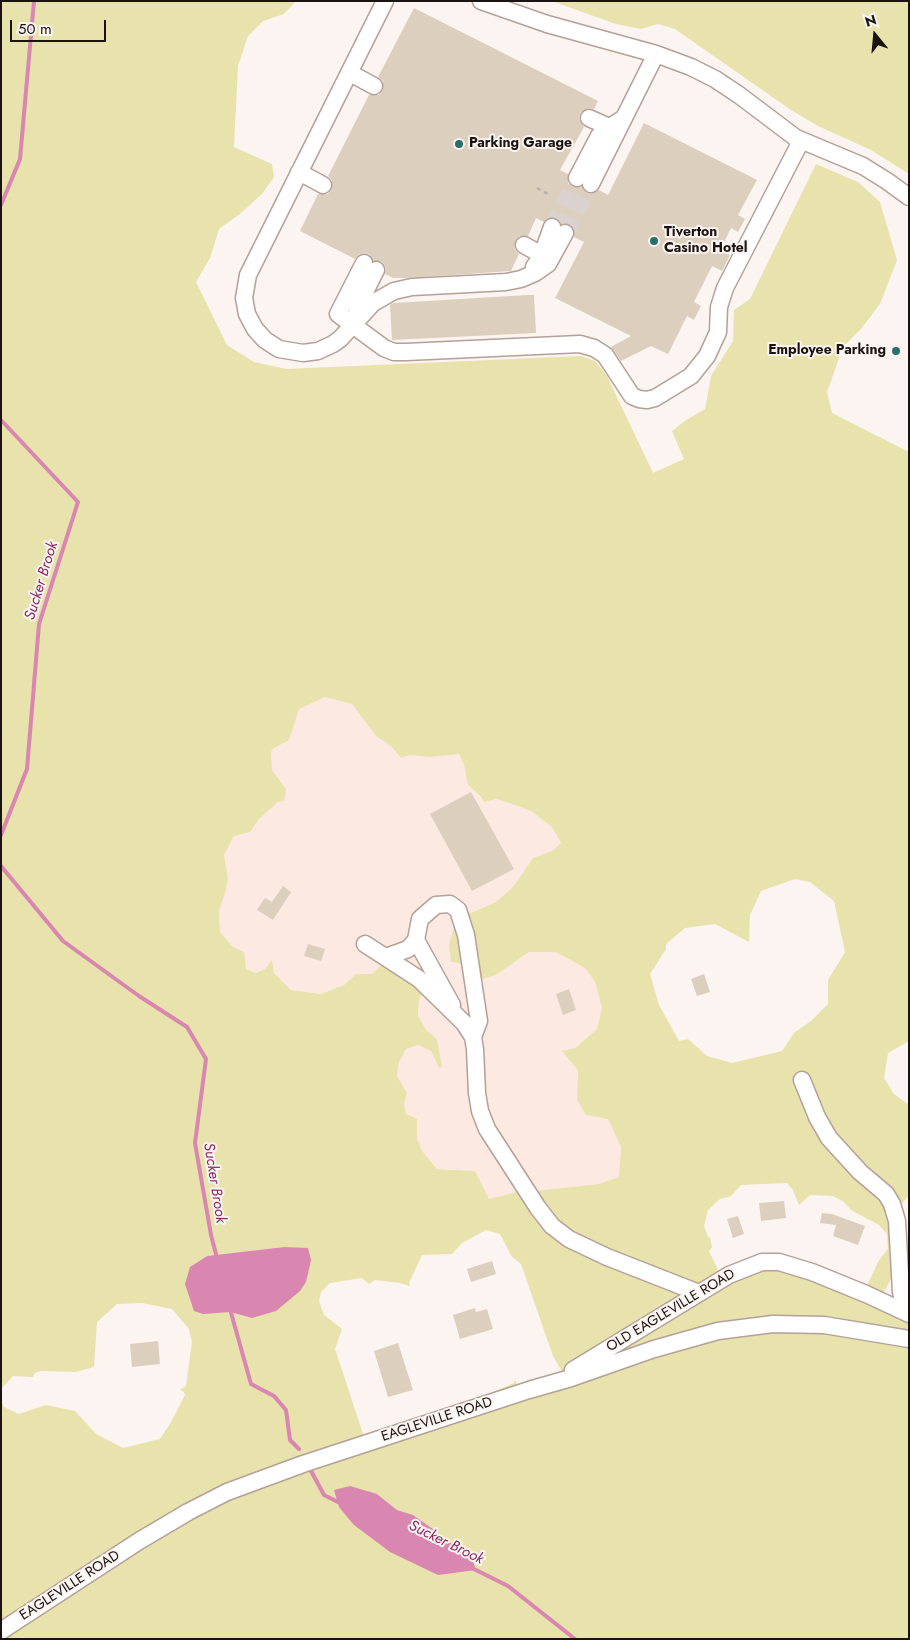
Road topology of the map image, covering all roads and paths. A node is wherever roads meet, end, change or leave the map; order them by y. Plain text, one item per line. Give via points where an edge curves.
1 (385, 1) edge
2 (481, 1) edge
3 (656, 54) junction
4 (350, 73) junction
5 (374, 86) dead end
6 (589, 118) dead end
7 (624, 118) junction
8 (609, 127) junction
9 (801, 141) junction
10 (299, 172) junction
11 (323, 184) dead end
12 (537, 188) dead end
13 (548, 194) dead end
14 (909, 197) edge
15 (524, 245) dead end
16 (542, 255) junction
17 (370, 266) dead end
18 (521, 279) junction
19 (352, 324) junction
20 (416, 940) junction
21 (365, 944) dead end
22 (386, 957) junction
23 (458, 1017) junction
24 (473, 1037) junction
25 (802, 1080) dead end
26 (699, 1293) junction
27 (907, 1313) edge
28 (909, 1339) edge
29 (550, 1384) junction
30 (1, 1631) edge

1 - 4 street
2 - 3 street
3 - 7 street
3 - 9 street via 715,79
4 - 5 street
4 - 10 street
6 - 8 street
7 - 8 street
7 - 8 street via 584,181 599,136
9 - 14 street via 863,166
9 - 19 street via 725,288 718,332 707,356 691,376 655,398 647,400 632,396 605,355 587,346 394,352
10 - 11 street
10 - 19 street via 248,275 244,298 247,314 265,340 278,349 303,354 333,344 346,334
12 - 13 path
15 - 16 street
16 - 18 street
16 - 18 street via 559,230 548,264
17 - 19 street
18 - 19 street via 394,291 378,299
20 - 22 street via 408,949
20 - 23 street
20 - 24 street via 420,919 436,905 450,904 458,910 466,934 478,1021
21 - 22 street
22 - 23 street via 419,979
23 - 24 street
24 - 26 street via 477,1092 487,1129 552,1226 569,1239 624,1265
25 - 27 street via 830,1138 892,1204 897,1221 901,1292
26 - 27 street, OLD EAGLEVILLE ROAD via 737,1271 771,1261 830,1279
26 - 29 street, OLD EAGLEVILLE ROAD
28 - 29 street, EAGLEVILLE ROAD via 824,1325 742,1327 696,1336
29 - 30 street, EAGLEVILLE ROAD via 227,1492 139,1541

